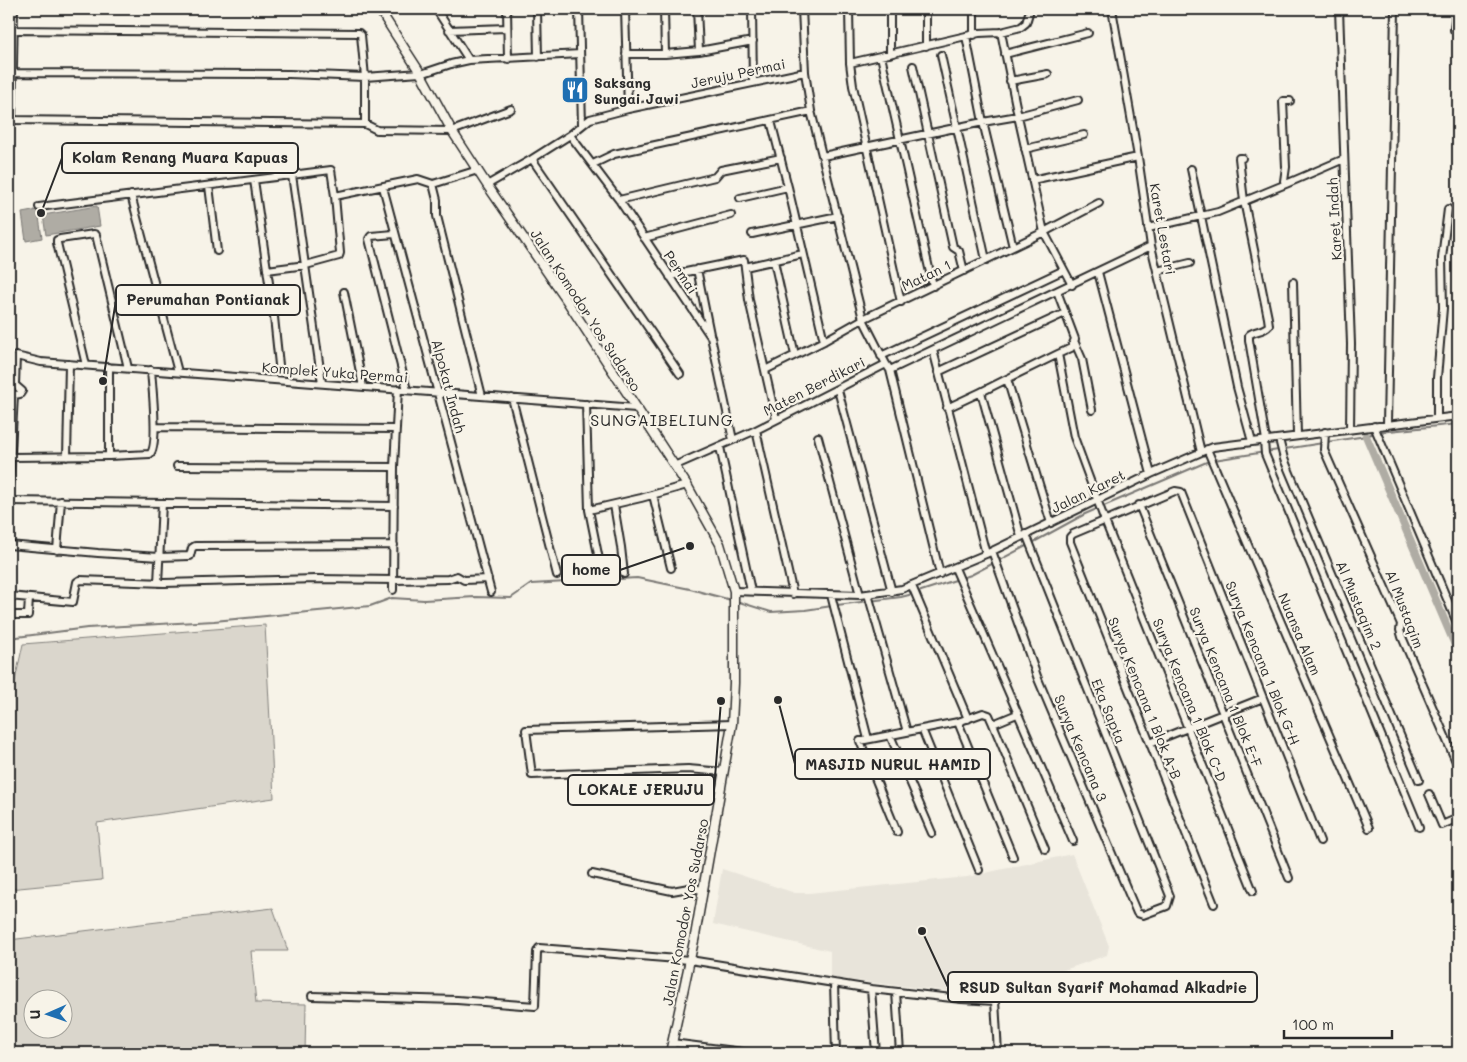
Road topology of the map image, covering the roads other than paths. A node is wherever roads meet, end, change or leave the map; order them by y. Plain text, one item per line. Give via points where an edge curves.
1 (14, 9) edge
2 (379, 9) edge
3 (436, 9) edge
4 (507, 9) edge
5 (537, 9) edge
6 (580, 9) edge
7 (624, 9) edge
8 (664, 9) edge
9 (697, 9) edge
10 (752, 9) edge
11 (802, 9) edge
12 (849, 9) edge
13 (890, 9) edge
14 (926, 9) edge
15 (974, 9) edge
16 (1112, 9) edge
17 (1339, 9) edge
18 (1396, 9) edge
19 (1456, 9) edge
20 (1029, 13) dead end
21 (507, 28) junction
22 (11, 30) edge
23 (449, 30) junction
24 (1454, 30) dead end
25 (1001, 32) junction
26 (1088, 34) dead end
27 (974, 35) junction
28 (966, 36) junction
29 (753, 41) junction
30 (926, 46) junction
31 (698, 51) junction
32 (580, 54) junction
33 (626, 54) junction
34 (665, 54) junction
35 (890, 54) junction
36 (1005, 54) junction
37 (942, 55) dead end
38 (881, 56) junction
39 (538, 57) junction
40 (508, 59) junction
41 (469, 60) junction
42 (850, 63) junction
43 (913, 66) dead end
44 (805, 72) junction
45 (13, 73) junction
46 (421, 74) junction
47 (1048, 74) dead end
48 (365, 77) junction
49 (1010, 81) junction
50 (753, 83) junction
51 (1078, 100) dead end
52 (1290, 101) dead end
53 (511, 109) dead end
54 (628, 109) junction
55 (811, 111) junction
56 (1018, 116) junction
57 (10, 120) edge
58 (771, 121) junction
59 (984, 122) junction
60 (364, 124) junction
61 (582, 125) junction
62 (956, 128) junction
63 (452, 130) junction
64 (927, 134) junction
65 (570, 135) junction
66 (1084, 135) dead end
67 (900, 140) junction
68 (867, 147) junction
69 (1025, 149) junction
70 (823, 156) junction
71 (1138, 157) junction
72 (781, 158) junction
73 (1242, 158) dead end
74 (532, 159) junction
75 (1344, 159) junction
76 (593, 164) junction
77 (1191, 169) dead end
78 (478, 170) junction
79 (292, 174) junction
80 (254, 180) junction
81 (1032, 180) junction
82 (433, 184) junction
83 (1286, 184) junction
84 (487, 185) junction
85 (210, 186) junction
86 (383, 187) junction
87 (788, 187) junction
88 (131, 195) junction
89 (336, 196) junction
90 (740, 198) dead end
91 (619, 200) junction
92 (1244, 201) junction
93 (1099, 204) dead end
94 (39, 207) dead end
95 (1448, 209) dead end
96 (731, 215) dead end
97 (838, 216) junction
98 (1201, 216) junction
99 (796, 224) junction
100 (1148, 228) junction
101 (1044, 232) junction
102 (394, 234) junction
103 (752, 234) dead end
104 (644, 238) junction
105 (1151, 246) junction
106 (1013, 247) junction
107 (217, 251) dead end
108 (803, 254) junction
109 (986, 260) junction
110 (774, 261) junction
111 (1190, 263) dead end
112 (306, 265) junction
113 (745, 267) junction
114 (697, 269) junction
115 (268, 270) junction
116 (1064, 270) junction
117 (964, 271) junction
118 (1157, 271) junction
119 (1098, 272) junction
120 (670, 277) junction
121 (1294, 282) dead end
122 (1072, 285) junction
123 (933, 286) junction
124 (1057, 291) junction
125 (344, 292) dead end
126 (901, 302) junction
127 (1066, 313) junction
128 (863, 320) junction
129 (711, 337) junction
130 (824, 341) junction
131 (1075, 343) junction
132 (933, 350) junction
133 (1058, 354) junction
134 (795, 355) junction
135 (881, 356) junction
136 (69, 364) junction
137 (86, 365) junction
138 (279, 365) dead end
139 (109, 367) junction
140 (888, 367) junction
141 (128, 368) junction
142 (151, 370) junction
143 (765, 370) junction
144 (178, 372) junction
145 (938, 372) junction
146 (680, 374) dead end
147 (1007, 379) junction
148 (322, 383) junction
149 (363, 387) junction
150 (398, 389) junction
151 (407, 390) junction
152 (838, 390) junction
153 (438, 392) junction
154 (981, 392) junction
155 (482, 396) junction
156 (512, 398) junction
157 (586, 404) junction
158 (636, 408) junction
159 (947, 408) junction
160 (1092, 410) dead end
161 (1458, 416) edge
162 (1437, 418) junction
163 (776, 419) junction
164 (1387, 424) junction
165 (154, 427) junction
166 (1374, 427) junction
167 (395, 429) junction
168 (1350, 429) junction
169 (756, 430) junction
170 (1325, 433) junction
171 (1297, 436) junction
172 (818, 437) dead end
173 (733, 440) junction
174 (1280, 441) junction
175 (1252, 442) junction
176 (1265, 442) junction
177 (720, 447) junction
178 (1206, 451) junction
179 (109, 456) junction
180 (11, 457) junction
181 (66, 457) junction
182 (177, 466) dead end
183 (674, 466) junction
184 (394, 468) junction
185 (1150, 474) junction
186 (687, 485) junction
187 (9, 488) edge
188 (1183, 494) joint
189 (653, 495) junction
190 (9, 501) edge
191 (61, 502) junction
192 (162, 503) junction
193 (1098, 503) junction
194 (614, 504) junction
195 (1140, 505) junction
196 (394, 506) junction
197 (589, 510) junction
198 (1105, 520) junction
199 (1051, 523) junction
200 (1025, 536) junction
201 (9, 545) edge
202 (394, 546) junction
203 (57, 550) junction
204 (990, 554) junction
205 (159, 557) junction
206 (671, 568) dead end
207 (956, 570) junction
208 (624, 574) dead end
209 (940, 574) junction
210 (556, 575) dead end
211 (488, 578) junction
212 (603, 579) dead end
213 (394, 580) junction
214 (158, 582) junction
215 (913, 588) junction
216 (393, 590) dead end
217 (751, 591) junction
218 (491, 592) dead end
219 (734, 592) junction
220 (892, 592) junction
221 (793, 594) junction
222 (860, 595) junction
223 (9, 596) edge
224 (868, 596) junction
225 (29, 598) junction
226 (832, 598) junction
227 (13, 615) dead end
228 (1458, 625) edge
229 (1263, 698) junction
230 (1223, 713) junction
231 (1017, 714) junction
232 (968, 718) junction
233 (958, 722) junction
234 (732, 724) junction
235 (993, 724) junction
236 (1188, 728) junction
237 (922, 729) junction
238 (906, 732) junction
239 (890, 735) junction
240 (868, 739) junction
241 (1150, 743) junction
242 (1458, 766) edge
243 (724, 772) junction
244 (1419, 780) dead end
245 (1429, 794) dead end
246 (1458, 818) edge
247 (1419, 827) dead end
248 (1369, 828) dead end
249 (897, 832) dead end
250 (932, 833) dead end
251 (1073, 841) dead end
252 (1320, 841) dead end
253 (1045, 850) dead end
254 (1013, 857) dead end
255 (979, 870) dead end
256 (592, 874) dead end
257 (1289, 878) dead end
258 (704, 890) junction
259 (1253, 890) dead end
260 (1170, 896) joint
261 (1214, 904) dead end
262 (690, 960) junction
263 (834, 984) junction
264 (871, 989) junction
265 (896, 992) junction
266 (312, 996) dead end
267 (672, 1043) junction
268 (670, 1053) edge
269 (751, 1053) edge
270 (836, 1053) edge
271 (876, 1053) edge
272 (900, 1053) edge
273 (998, 1053) edge

1 - 22 street
2 - 46 street, Jalan Komodor Yos Sudarso
3 - 23 street
4 - 21 street
5 - 39 street
6 - 32 street
7 - 33 street
8 - 34 street
9 - 31 street
10 - 29 street
11 - 44 street
12 - 42 street
13 - 35 street
14 - 30 street
15 - 27 street
16 - 71 street, Karet Lestari
17 - 75 street, Karet Indah
18 - 164 street
19 - 24 street
20 - 25 street via 1022,27
21 - 23 street
21 - 40 street
22 - 45 street
22 - 48 street via 359,34
23 - 41 street
25 - 27 street
25 - 36 street
26 - 36 street
27 - 28 street
28 - 30 street
28 - 59 street
29 - 31 street
29 - 50 street
30 - 35 street
31 - 34 street
32 - 39 street
32 - 61 street
33 - 34 street
33 - 54 street
35 - 38 street
36 - 49 street
37 - 62 street
38 - 42 street
38 - 67 street
39 - 40 street
40 - 41 street
41 - 46 street
42 - 68 street
43 - 64 street
44 - 50 street, Jeruju Permai
44 - 55 street
45 - 48 street
45 - 57 street
46 - 48 street
46 - 63 street, Jalan Komodor Yos Sudarso
47 - 49 street
48 - 60 street
49 - 56 street
50 - 54 street, Jeruju Permai
51 - 56 street
52 - 83 street via 1283,101
53 - 63 street
54 - 61 street, Jeruju Permai via 590,119
55 - 58 street
55 - 70 street
56 - 59 street
56 - 69 street
57 - 60 street
58 - 72 street
58 - 76 street via 614,154
59 - 62 street
59 - 106 street
60 - 63 street via 377,130
61 - 65 street, Jeruju Permai
62 - 64 street
62 - 109 street
63 - 78 street, Jalan Komodor Yos Sudarso
64 - 67 street
64 - 117 street via 953,247 958,251
65 - 74 street, Jeruju Permai
65 - 76 street, Permai
66 - 69 street
67 - 68 street
67 - 123 street
68 - 70 street
68 - 126 street
69 - 81 street
70 - 97 street
71 - 81 street
71 - 100 street, Karet Lestari
72 - 87 street
72 - 91 street via 722,170 715,177
73 - 92 street via 1238,158
74 - 84 street, Jeruju Permai
74 - 146 street
75 - 83 street
75 - 168 street, Karet Indah via 1352,344
76 - 91 street, Permai
77 - 98 street
78 - 82 street
78 - 84 street, Jalan Komodor Yos Sudarso
79 - 80 street
79 - 89 street via 331,170
79 - 112 street
80 - 85 street
80 - 115 street
81 - 101 street
82 - 86 street via 418,180
82 - 155 street via 437,216
83 - 92 street
84 - 158 street, Jalan Komodor Yos Sudarso via 567,300
85 - 88 street
85 - 107 street
86 - 89 street
86 - 102 street, Alpokat Indah
87 - 90 street
87 - 99 street
88 - 94 street
88 - 144 street
89 - 112 street via 340,253
91 - 104 street, Permai
92 - 98 street
92 - 176 street via 1269,325 1252,333 1249,340
93 - 101 street, Matan 1
95 - 162 street via 1442,258 1443,308
96 - 104 street
97 - 99 street
97 - 128 street
98 - 100 street
98 - 175 street
99 - 103 street
99 - 108 street
100 - 105 street, Karet Lestari
101 - 106 street, Matan 1
101 - 116 street
102 - 151 street via 371,236 369,239
102 - 153 street, Alpokat Indah
104 - 120 street, Permai
105 - 118 street, Karet Lestari
105 - 119 street, Maten Berdikari
106 - 109 street, Matan 1
108 - 110 street
108 - 130 street
109 - 117 street, Matan 1
110 - 113 street
110 - 134 street
111 - 118 street
112 - 115 street
112 - 148 street
113 - 114 street via 744,260
113 - 143 street
114 - 120 street
114 - 129 street
115 - 138 street
116 - 122 street
116 - 135 street
117 - 123 street, Matan 1
118 - 178 street, Karet Lestari
119 - 122 street, Maten Berdikari
119 - 185 street
120 - 129 street, Permai
121 - 171 street
122 - 124 street, Maten Berdikari
123 - 126 street, Matan 1
124 - 127 street
124 - 132 street, Maten Berdikari
125 - 149 street
126 - 128 street, Matan 1
127 - 131 street
127 - 145 street
128 - 130 street, Matan 1
128 - 135 street
129 - 173 street, Permai
130 - 134 street, Matan 1
131 - 133 street
131 - 160 street via 1082,359
132 - 140 street, Maten Berdikari
132 - 145 street, Surya Kencana 3
133 - 147 street
133 - 193 street, Surya Kencana 1 Blok C-D via 1074,437
134 - 143 street, Matan 1
135 - 140 street
136 - 137 street, Komplek Yuka Permai
136 - 180 street, Komplek Yuka Permai via 32,361 16,356 15,385 22,391 14,396
136 - 181 street
137 - 139 street, Komplek Yuka Permai
137 - 141 street via 57,240 94,234
139 - 141 street, Komplek Yuka Permai
139 - 179 street
140 - 152 street, Maten Berdikari
140 - 209 street
141 - 142 street, Komplek Yuka Permai
142 - 144 street, Komplek Yuka Permai
142 - 165 street
143 - 163 street
144 - 148 street, Komplek Yuka Permai
145 - 159 street, Surya Kencana 3
147 - 154 street
147 - 199 street
148 - 149 street, Komplek Yuka Permai
149 - 150 street, Komplek Yuka Permai
150 - 151 street, Komplek Yuka Permai
150 - 167 street
151 - 153 street, Komplek Yuka Permai
152 - 163 street, Maten Berdikari
152 - 220 street
153 - 155 street, Komplek Yuka Permai
153 - 211 street, Alpokat Indah
154 - 159 street
154 - 200 street, Eka Sapta
155 - 156 street, Komplek Yuka Permai
156 - 157 street, Komplek Yuka Permai
156 - 210 street
157 - 158 street, Komplek Yuka Permai
157 - 197 street
158 - 183 street, Jalan Komodor Yos Sudarso
159 - 204 street, Surya Kencana 3
161 - 162 street, Jalan Karet
162 - 164 street, Jalan Karet
163 - 169 street, Maten Berdikari
164 - 166 street, Jalan Karet
165 - 167 street
165 - 179 street via 154,449 150,454
166 - 168 street, Jalan Karet
166 - 228 street
167 - 184 street
168 - 170 street, Jalan Karet
169 - 173 street, Maten Berdikari
169 - 221 street
170 - 171 street, Jalan Karet
170 - 242 street, Al Mustaqim via 1324,450 1401,624 1402,637
171 - 174 street, Jalan Karet
172 - 222 street
173 - 177 street, Maten Berdikari
174 - 176 street, Jalan Karet
174 - 244 street, Al Mustaqim 2 via 1284,459
175 - 176 street, Jalan Karet
175 - 178 street, Jalan Karet via 1220,445
176 - 247 street via 1265,454
177 - 183 street, Maten Berdikari
177 - 217 street
178 - 185 street, Jalan Karet
178 - 248 street, Nuansa Alam
179 - 181 street
180 - 181 street
180 - 187 street
182 - 184 street
183 - 186 street, Jalan Komodor Yos Sudarso
184 - 196 street
185 - 193 street, Jalan Karet
186 - 189 street
186 - 219 street, Jalan Komodor Yos Sudarso via 720,544
188 - 195 street, Surya Kencana 1 Blok A-B via 1175,491
188 - 229 street, Surya Kencana 1 Blok G-H
189 - 194 street
189 - 206 street
190 - 191 street
191 - 192 street
191 - 203 street
192 - 196 street
192 - 205 street
193 - 198 street, Surya Kencana 1 Blok C-D
193 - 199 street, Jalan Karet
194 - 197 street
194 - 208 street
195 - 198 street, Surya Kencana 1 Blok A-B
195 - 230 street, Surya Kencana 1 Blok E-F
196 - 202 street
197 - 212 street
198 - 236 street, Surya Kencana 1 Blok C-D
198 - 241 street, Surya Kencana 1 Blok A-B via 1073,534 1070,542
199 - 200 street, Jalan Karet
200 - 204 street, Jalan Karet
200 - 260 street, Eka Sapta
201 - 203 street
202 - 205 street via 195,546 187,556
202 - 213 street
203 - 205 street
204 - 207 street, Jalan Karet
204 - 260 street, Surya Kencana 3 via 1038,679 1137,912 1143,915 1166,906
205 - 214 street
207 - 209 street, Jalan Karet
207 - 231 street
209 - 215 street, Jalan Karet
211 - 213 street via 464,580 457,576
211 - 218 street, Alpokat Indah
213 - 214 street
213 - 216 street
214 - 225 street via 80,580 74,602
215 - 220 street, Jalan Karet
215 - 232 street
217 - 219 street, Jalan Karet
217 - 221 street, Jalan Karet
219 - 234 street, Jalan Komodor Yos Sudarso
220 - 224 street, Jalan Karet
221 - 226 street, Jalan Karet
222 - 224 street, Jalan Karet
222 - 226 street, Jalan Karet
223 - 225 street
224 - 238 street
225 - 227 street via 28,615
226 - 240 street
229 - 230 street
229 - 252 street, Surya Kencana 1 Blok G-H
230 - 236 street
230 - 257 street, Surya Kencana 1 Blok E-F
231 - 235 street
231 - 251 street
232 - 233 street
232 - 235 street via 986,713
233 - 237 street
233 - 254 street
234 - 243 street, Jalan Komodor Yos Sudarso
234 - 243 street via 526,730 532,775 688,769
235 - 253 street
236 - 241 street
236 - 259 street, Surya Kencana 1 Blok C-D
237 - 238 street
237 - 255 street
238 - 239 street
239 - 240 street
239 - 250 street
240 - 249 street via 860,743
241 - 261 street, Surya Kencana 1 Blok A-B
243 - 258 street, Jalan Komodor Yos Sudarso
245 - 246 street via 1442,825
256 - 258 street via 672,892 694,888
258 - 262 street, Jalan Komodor Yos Sudarso
262 - 263 street
262 - 266 street via 540,948 537,952 535,1006
262 - 267 street, Jalan Komodor Yos Sudarso
263 - 264 street
263 - 270 street
264 - 265 street
264 - 271 street
265 - 272 street
265 - 273 street via 995,1001
267 - 268 street, Jalan Komodor Yos Sudarso
267 - 269 street

